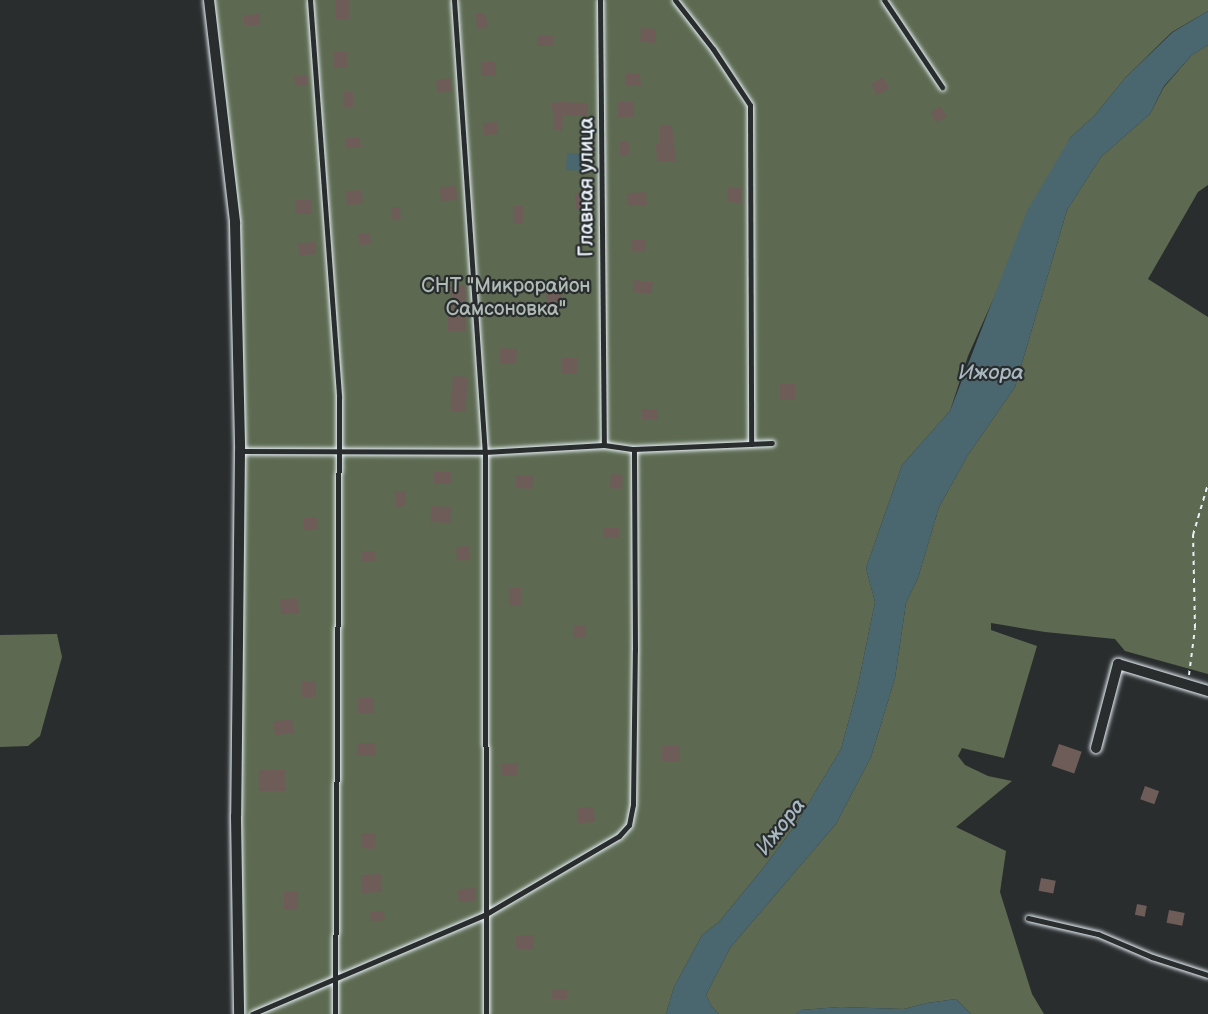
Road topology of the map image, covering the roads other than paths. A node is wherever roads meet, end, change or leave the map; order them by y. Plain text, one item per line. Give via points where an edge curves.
1 (209, 0) edge
2 (310, 0) edge
3 (454, 0) edge
4 (600, 0) edge
5 (675, 0) edge
6 (884, 0) edge
7 (942, 87) dead end
8 (772, 443) dead end
9 (751, 444) junction
10 (604, 445) junction
11 (634, 449) junction
12 (240, 451) junction
13 (485, 452) junction
14 (337, 453) junction
15 (1208, 691) edge
16 (1096, 748) dead end
17 (486, 914) junction
18 (1028, 918) dead end
19 (1208, 975) edge
20 (335, 979) junction
21 (239, 1014) edge
22 (252, 1014) edge
23 (335, 1014) edge
24 (486, 1014) edge

1 - 12 street via 234,223
2 - 14 lane via 339,397
3 - 13 lane
4 - 10 lane, Главная улица
5 - 9 lane via 750,105
6 - 7 lane
8 - 9 lane
9 - 11 lane
10 - 11 lane
10 - 13 lane
11 - 17 lane via 633,805 629,825 620,836
12 - 14 lane
12 - 21 street via 236,816
13 - 14 lane
13 - 17 lane
14 - 20 lane
15 - 16 street via 1118,664
17 - 20 lane
17 - 24 lane
18 - 19 lane via 1098,934
20 - 22 lane
20 - 23 lane

